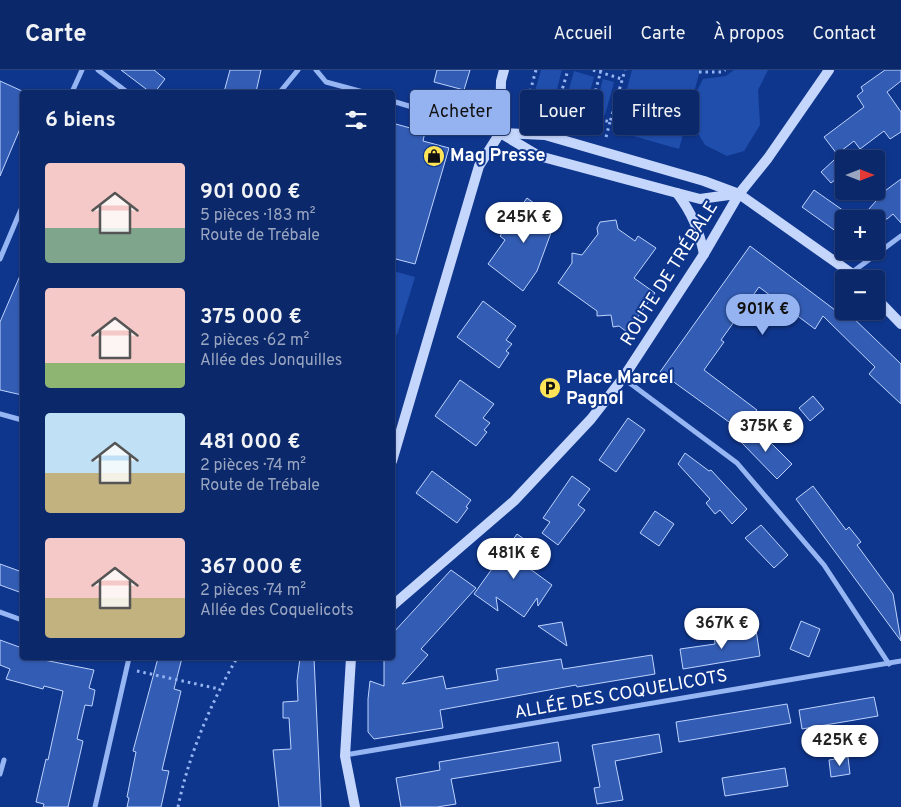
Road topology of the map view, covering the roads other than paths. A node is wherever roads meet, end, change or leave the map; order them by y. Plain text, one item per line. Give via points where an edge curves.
1 (82, 70) edge
2 (98, 70) edge
3 (298, 70) edge
4 (316, 70) edge
5 (504, 70) edge
6 (829, 70) edge
7 (73, 90) edge
8 (124, 90) edge
9 (282, 90) edge
10 (356, 90) edge
11 (502, 90) edge
12 (395, 102) edge
13 (410, 106) edge
14 (510, 133) edge
15 (499, 135) edge
16 (503, 135) edge
17 (677, 193) junction
18 (739, 194) junction
19 (20, 212) edge
20 (901, 236) edge
21 (704, 254) junction
22 (0, 259) edge
23 (846, 270) edge
24 (861, 270) edge
25 (885, 307) edge
26 (901, 324) edge
27 (623, 378) junction
28 (0, 414) edge
29 (20, 419) edge
30 (396, 434) edge
31 (395, 603) edge
32 (0, 612) edge
33 (20, 619) edge
34 (127, 660) edge
35 (351, 660) edge
36 (901, 661) edge
37 (889, 664) junction
38 (345, 756) junction
39 (4, 760) dead end
40 (0, 774) edge
41 (95, 807) edge
42 (355, 807) edge

1 - 7 street
2 - 8 street
3 - 9 street
4 - 10 street via 326,82
5 - 11 street
6 - 18 street, ROUTE DE TRÉBALE
12 - 13 street
14 - 18 street via 545,135
15 - 30 street via 479,166
16 - 17 street via 539,156
17 - 18 street via 700,198
17 - 21 street via 690,211
18 - 21 street, ROUTE DE TRÉBALE
18 - 23 street
19 - 22 street
20 - 24 street
21 - 27 street, ROUTE DE TRÉBALE
25 - 26 street
27 - 31 street, ROUTE DE TRÉBALE via 591,419 514,501
27 - 37 street via 737,463 824,565
28 - 29 street
32 - 33 street
34 - 41 street
35 - 38 street
36 - 37 street, ALLÉE DES COQUELICOTS
37 - 38 street, ALLÉE DES COQUELICOTS
38 - 42 street
39 - 40 street

